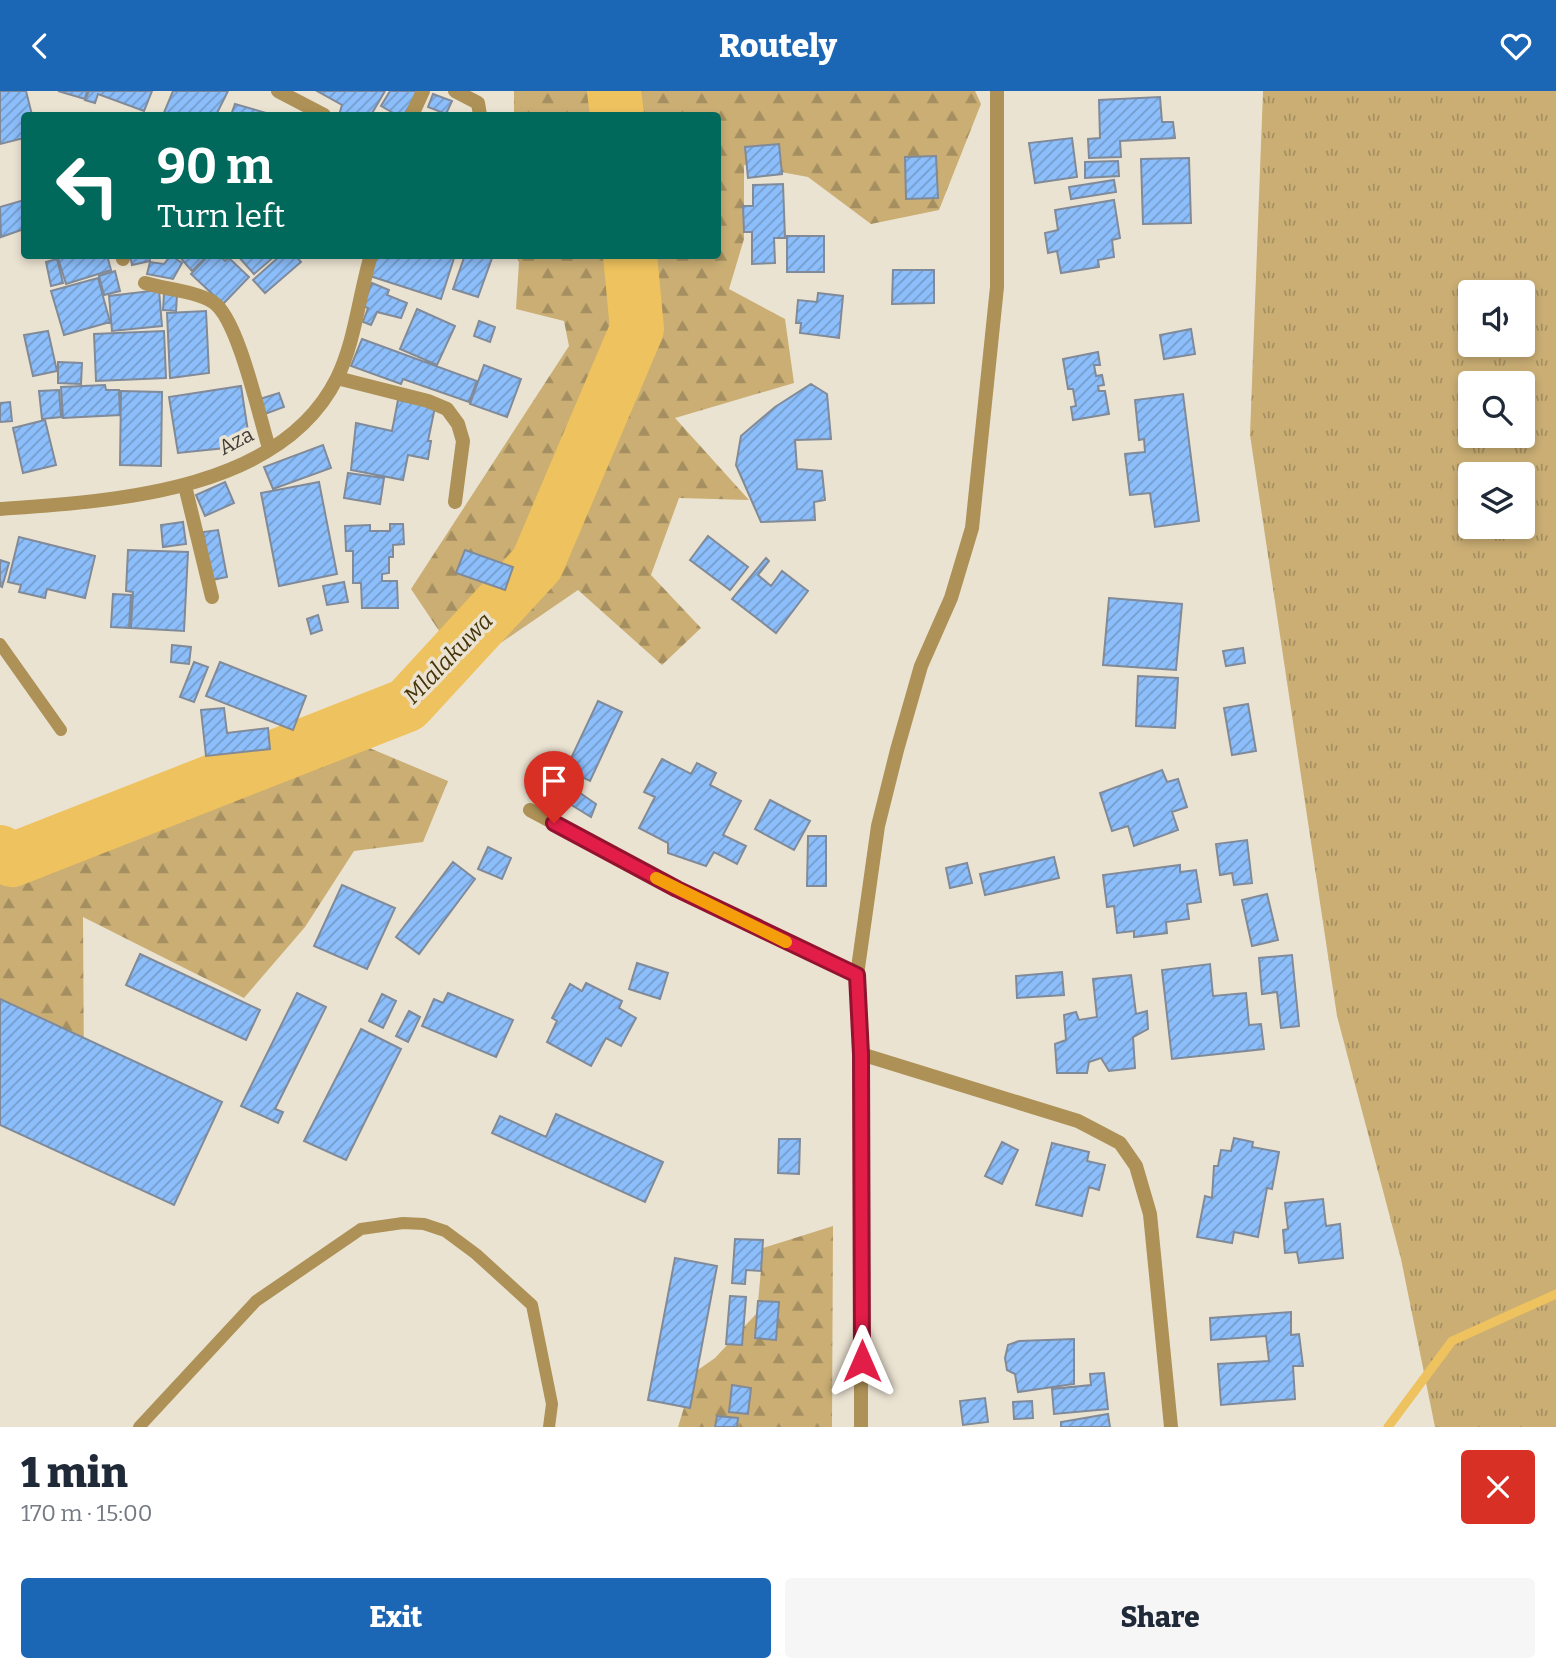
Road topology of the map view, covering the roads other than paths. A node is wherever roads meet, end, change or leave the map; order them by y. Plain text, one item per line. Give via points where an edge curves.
1 (278, 91) edge
2 (423, 91) edge
3 (455, 91) edge
4 (997, 91) edge
5 (318, 112) edge
6 (413, 112) edge
7 (480, 112) edge
8 (368, 259) edge
9 (145, 283) dead end
10 (337, 378) junction
11 (269, 448) junction
12 (186, 486) junction
13 (455, 502) dead end
14 (0, 509) edge
15 (212, 597) dead end
16 (0, 644) edge
17 (61, 730) dead end
18 (530, 810) dead end
19 (857, 975) junction
20 (861, 1054) junction
21 (139, 1427) edge
22 (549, 1427) edge
23 (861, 1427) edge
24 (1171, 1427) edge

1 - 5 street
2 - 6 street
3 - 7 street via 478,103
4 - 19 street via 997,287 971,528 951,598 921,666 897,750 878,826
8 - 10 street, Aza via 361,303
9 - 11 street via 211,301 224,311
10 - 11 street, Aza via 302,426
10 - 13 street via 447,409 463,441
11 - 12 street, Aza
12 - 14 street, Aza via 99,502
12 - 15 street
16 - 17 lane
18 - 19 street via 677,889
19 - 20 street
20 - 23 street
20 - 24 street via 1078,1121 1120,1143 1136,1166 1150,1214
21 - 22 lane via 257,1301 361,1229 403,1223 445,1231 532,1305 552,1404

